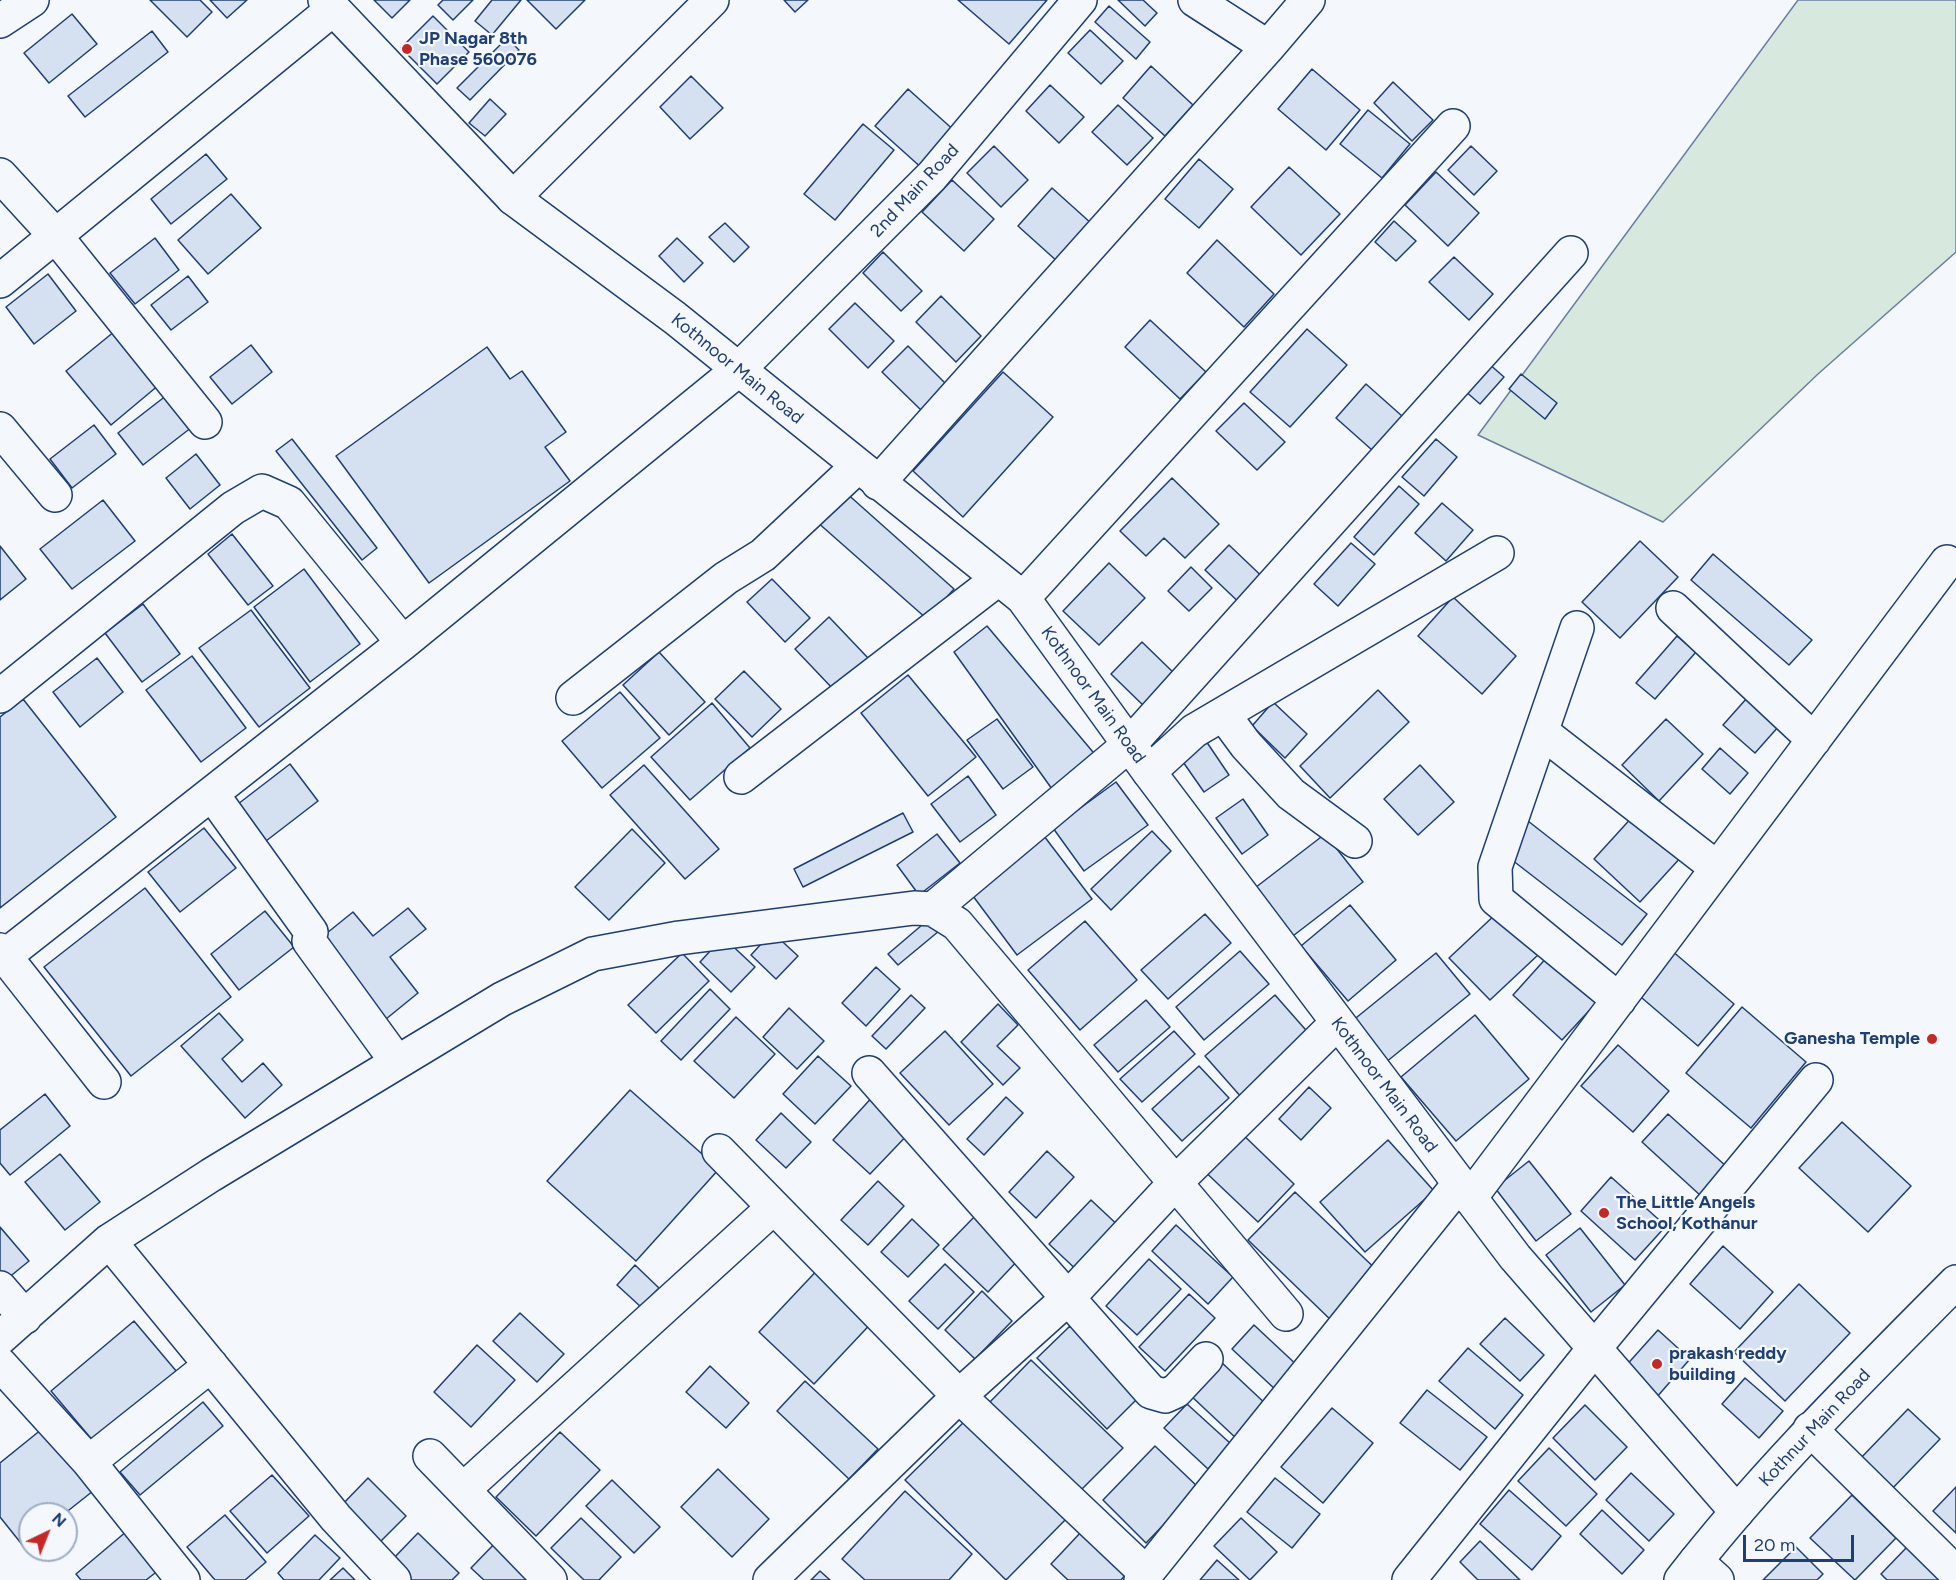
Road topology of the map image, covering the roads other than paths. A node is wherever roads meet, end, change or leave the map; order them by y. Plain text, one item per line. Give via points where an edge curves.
1 (32, 0) edge
2 (712, 0) edge
3 (1080, 0) edge
4 (1196, 0) edge
5 (1308, 0) edge
6 (329, 4) edge
7 (0, 21) edge
8 (1268, 47) junction
9 (1453, 126) dead end
10 (0, 175) edge
11 (513, 198) junction
12 (54, 234) junction
13 (1571, 253) dead end
14 (0, 280) edge
15 (738, 370) junction
16 (205, 422) dead end
17 (0, 429) edge
18 (868, 475) junction
19 (55, 495) dead end
20 (1497, 553) dead end
21 (1947, 562) dead end
22 (1010, 589) junction
23 (1673, 608) dead end
24 (1577, 628) dead end
25 (404, 643) junction
26 (0, 696) edge
27 (573, 698) dead end
28 (1223, 714) junction
29 (1542, 732) junction
30 (1814, 740) junction
31 (1130, 744) junction
32 (1149, 772) junction
33 (741, 777) dead end
34 (212, 794) junction
35 (1355, 841) dead end
36 (1717, 868) junction
37 (933, 909) junction
38 (3, 953) edge
39 (1619, 1000) junction
40 (1337, 1023) junction
41 (397, 1062) junction
42 (869, 1072) dead end
43 (1816, 1080) dead end
44 (104, 1082) dead end
45 (719, 1151) dead end
46 (1177, 1181) junction
47 (1464, 1191) junction
48 (774, 1207) junction
49 (109, 1241) junction
50 (1955, 1286) edge
51 (0, 1288) edge
52 (1066, 1299) junction
53 (1286, 1314) dead end
54 (24, 1317) junction
55 (0, 1338) edge
56 (1593, 1350) junction
57 (1206, 1359) dead end
58 (0, 1364) edge
59 (211, 1365) junction
60 (959, 1396) junction
61 (1810, 1429) junction
62 (430, 1456) dead end
63 (88, 1462) junction
64 (463, 1490) junction
65 (1737, 1512) junction
66 (1956, 1573) edge
67 (1698, 1574) edge
68 (1144, 1577) edge
69 (183, 1580) edge
70 (394, 1580) edge
71 (550, 1580) edge
72 (770, 1580) edge
73 (1409, 1580) edge

1 - 7 street
2 - 11 street
3 - 15 street, 2nd Main Road via 932,176
4 - 8 street
5 - 8 street
6 - 11 street, Kothnoor Main Road
6 - 12 street
8 - 18 street
9 - 22 street
10 - 12 street
11 - 15 street, Kothnoor Main Road via 675,318
12 - 14 street
12 - 16 street
13 - 31 street
15 - 18 street, Kothnoor Main Road
15 - 25 street, 2nd Main Road
17 - 19 street
18 - 22 street, Kothnoor Main Road
18 - 27 street via 763,555 726,578
20 - 28 street
21 - 30 street
22 - 31 street, Kothnoor Main Road
22 - 33 street
23 - 30 street
24 - 29 street
25 - 26 street via 289,503 262,491 233,508
25 - 34 street, 2nd Main Road
28 - 32 street via 1194,731
28 - 35 street via 1291,794
29 - 36 street
29 - 39 street via 1495,867 1496,898
30 - 36 street
31 - 32 street, Kothnoor Main Road
31 - 37 street
32 - 40 street, Kothnoor Main Road
34 - 38 street, 2nd Main Road
34 - 41 street via 311,932 309,941
36 - 39 street
37 - 41 street via 914,908 702,935 593,954 502,999
37 - 46 street via 957,924
38 - 44 street
39 - 47 street
40 - 46 street
40 - 47 street, Kothnoor Main Road
41 - 49 street
42 - 52 street
43 - 56 street
45 - 48 street
46 - 52 street
46 - 53 street
47 - 56 street, Kothnoor Main Road
47 - 68 street
48 - 60 street
48 - 64 street
49 - 54 street
49 - 59 street
50 - 61 street, Kothnur Main Road
51 - 54 street
52 - 57 street via 1151,1392 1165,1396 1176,1391
52 - 60 street
54 - 55 street
56 - 65 street, Kothnoor Main Road
56 - 73 street
58 - 63 street
59 - 63 street
59 - 70 street via 336,1518
60 - 68 street
60 - 72 street
61 - 65 street, Kothnur Main Road
61 - 66 street
62 - 64 street
63 - 69 street
64 - 71 street
65 - 67 street, Kothnur Main Road

